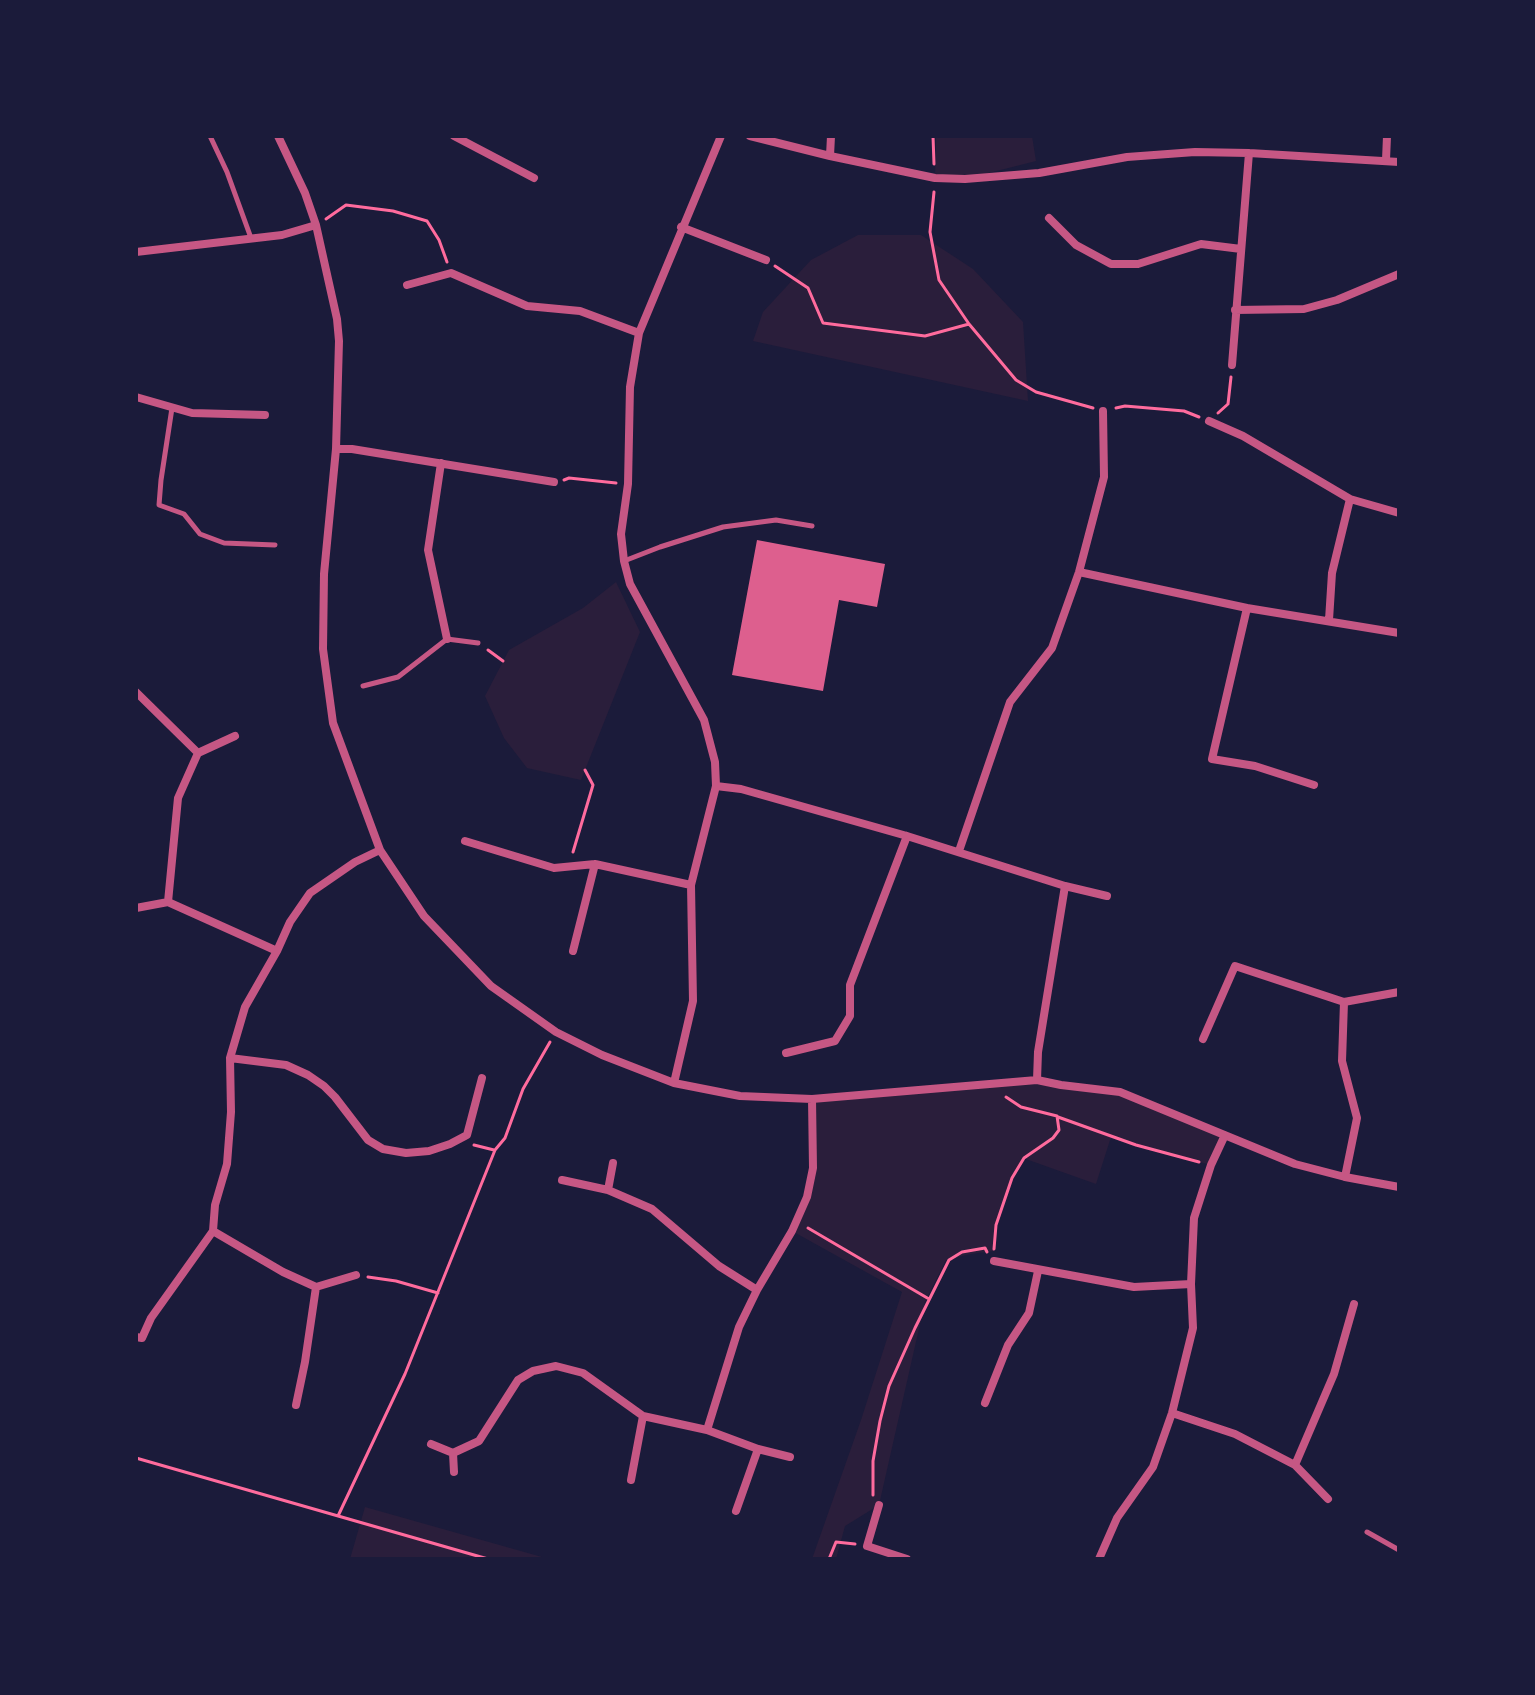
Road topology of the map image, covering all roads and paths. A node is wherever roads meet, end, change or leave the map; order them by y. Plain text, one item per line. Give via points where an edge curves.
1 (210, 136) edge
2 (278, 136) edge
3 (455, 136) edge
4 (721, 136) edge
5 (750, 136) edge
6 (831, 136) edge
7 (933, 136) edge
8 (1387, 136) edge
9 (1249, 153) junction
10 (830, 156) junction
11 (1386, 160) junction
12 (1399, 162) edge
13 (534, 178) dead end
14 (935, 178) junction
15 (1049, 218) dead end
16 (316, 225) junction
17 (681, 227) junction
18 (252, 239) junction
19 (1241, 249) junction
20 (136, 252) edge
21 (766, 260) joint
22 (451, 273) junction
23 (1399, 274) edge
24 (407, 285) dead end
25 (1235, 310) junction
26 (969, 324) junction
27 (639, 333) junction
28 (1232, 365) joint
29 (136, 397) edge
30 (172, 408) junction
31 (1103, 411) junction
32 (265, 415) dead end
33 (1209, 421) junction
34 (336, 449) junction
35 (441, 463) junction
36 (554, 482) joint
37 (628, 484) junction
38 (1350, 499) junction
39 (1399, 513) edge
40 (812, 526) dead end
41 (275, 545) dead end
42 (624, 561) junction
43 (1079, 572) junction
44 (1247, 608) junction
45 (1329, 620) junction
46 (1399, 633) edge
47 (447, 639) junction
48 (478, 643) joint
49 (503, 661) dead end
50 (363, 686) dead end
51 (136, 692) edge
52 (235, 736) dead end
53 (198, 753) junction
54 (585, 770) dead end
55 (1314, 785) dead end
56 (716, 786) junction
57 (907, 836) junction
58 (465, 841) dead end
59 (380, 850) junction
60 (959, 851) junction
61 (595, 864) junction
62 (568, 867) junction
63 (691, 885) junction
64 (1065, 886) junction
65 (1107, 896) dead end
66 (168, 902) junction
67 (136, 908) edge
68 (277, 951) junction
69 (573, 951) dead end
70 (1399, 992) edge
71 (1344, 1002) junction
72 (556, 1032) junction
73 (1203, 1039) dead end
74 (786, 1053) dead end
75 (230, 1058) junction
76 (482, 1078) dead end
77 (1037, 1080) junction
78 (674, 1083) junction
79 (984, 1083) junction
80 (812, 1099) junction
81 (1057, 1116) junction
82 (467, 1135) junction
83 (1225, 1135) junction
84 (1035, 1142) dead end
85 (474, 1145) joint
86 (1040, 1146) junction
87 (495, 1150) junction
88 (613, 1163) dead end
89 (1211, 1165) junction
90 (1345, 1177) junction
91 (562, 1180) dead end
92 (1399, 1187) edge
93 (608, 1190) junction
94 (796, 1220) junction
95 (213, 1231) junction
96 (994, 1261) junction
97 (1038, 1271) junction
98 (356, 1275) joint
99 (1191, 1284) junction
100 (316, 1287) junction
101 (757, 1290) junction
102 (438, 1293) junction
103 (929, 1299) junction
104 (1354, 1304) dead end
105 (136, 1337) edge
106 (985, 1403) dead end
107 (296, 1405) dead end
108 (1172, 1413) junction
109 (643, 1416) junction
110 (707, 1430) junction
111 (431, 1444) dead end
112 (758, 1449) junction
113 (453, 1453) junction
114 (790, 1457) dead end
115 (136, 1458) edge
116 (1295, 1465) junction
117 (454, 1472) dead end
118 (631, 1480) dead end
119 (1328, 1499) dead end
120 (879, 1505) joint
121 (736, 1511) dead end
122 (338, 1516) junction
123 (1367, 1532) dead end
124 (867, 1546) junction
125 (1399, 1550) edge
126 (488, 1559) edge
127 (829, 1559) edge
128 (907, 1559) edge
129 (1099, 1559) edge

1 - 18 lane
2 - 16 street
3 - 13 street
4 - 17 street
5 - 10 street
6 - 10 street
7 - 14 path
8 - 11 street
9 - 11 street
9 - 14 street via 1127,157 1039,173
9 - 19 street
10 - 14 street
11 - 12 street
14 - 26 path via 930,232 939,280
15 - 19 street via 1076,245 1111,264 1138,264 1201,244
16 - 18 street
16 - 22 path via 346,205 427,221
16 - 34 street via 339,341
17 - 21 street
17 - 27 street
18 - 20 street
19 - 25 street
21 - 26 path via 808,288 823,323 925,336
22 - 24 street
22 - 27 street via 527,306 580,311
23 - 25 street via 1304,309
25 - 28 street
26 - 31 path via 1016,380 1036,392
27 - 37 street via 630,387
28 - 33 path via 1228,404
29 - 30 street
30 - 32 street
30 - 41 lane via 159,505 184,514 200,534 224,543
31 - 33 path via 1125,406 1184,411
31 - 43 street via 1104,477
33 - 38 street
34 - 35 street
34 - 59 street via 323,649 333,723
35 - 36 street
35 - 47 street via 428,550
36 - 37 path via 569,478
37 - 42 street via 621,534
38 - 39 street
38 - 45 street via 1332,573
40 - 42 lane via 776,520 723,527
42 - 56 street via 630,584 704,720
43 - 44 street
43 - 60 street via 1052,648 1010,702
44 - 45 street
44 - 55 street via 1212,759
45 - 46 street
47 - 48 lane
47 - 50 lane via 398,677
48 - 49 path
51 - 53 street
52 - 53 street
53 - 66 street via 178,798
54 - 62 path via 593,785
56 - 57 street
56 - 63 street
57 - 60 street
57 - 74 street via 850,985 850,1016 835,1041
58 - 62 street via 554,868
59 - 68 street via 310,893
59 - 72 street via 424,916 491,986
60 - 64 street
61 - 62 street
61 - 63 street
61 - 69 street
63 - 78 street via 693,1001
64 - 65 street
64 - 77 street
66 - 67 street
66 - 68 street
68 - 75 street via 245,1007
70 - 71 street
71 - 73 street via 1235,966
71 - 90 street via 1342,1061 1357,1118
72 - 78 street
72 - 87 path
75 - 82 street via 286,1065 308,1075 335,1097 368,1140 383,1149 429,1151
75 - 95 street via 227,1164
76 - 82 street
77 - 79 street
77 - 83 street via 1120,1092
78 - 80 street via 740,1096
79 - 80 street
79 - 81 path via 1021,1107
80 - 94 street via 813,1168
81 - 86 path via 1059,1130
81 - 89 path
82 - 85 street
83 - 89 street
83 - 90 street via 1295,1164
84 - 86 path
85 - 87 path
86 - 96 path via 1024,1158 1012,1178 996,1225
87 - 102 path
88 - 93 street
89 - 99 street via 1194,1218
90 - 92 street
91 - 93 street
93 - 101 street via 652,1209 719,1266
94 - 101 street
94 - 103 path
95 - 100 street
95 - 105 street via 142,1338
96 - 97 street
96 - 103 path via 985,1248 962,1252 949,1260
97 - 99 street via 1134,1287
97 - 106 street via 1029,1313 1008,1345
98 - 100 street
98 - 102 path
99 - 108 street via 1193,1328
100 - 107 street
101 - 110 street via 739,1327
102 - 122 path
103 - 120 path via 889,1386 880,1421 873,1461 873,1495
104 - 116 street via 1334,1374
108 - 116 street via 1235,1434
108 - 129 street via 1153,1467 1117,1518
109 - 110 street
109 - 113 street via 583,1373 556,1366 518,1380 479,1441
109 - 118 street
110 - 112 street
111 - 113 street
112 - 114 street
112 - 121 street
113 - 117 street
115 - 122 path
116 - 119 street
120 - 124 street
122 - 126 path
123 - 125 lane
124 - 127 path via 836,1542
124 - 128 street

